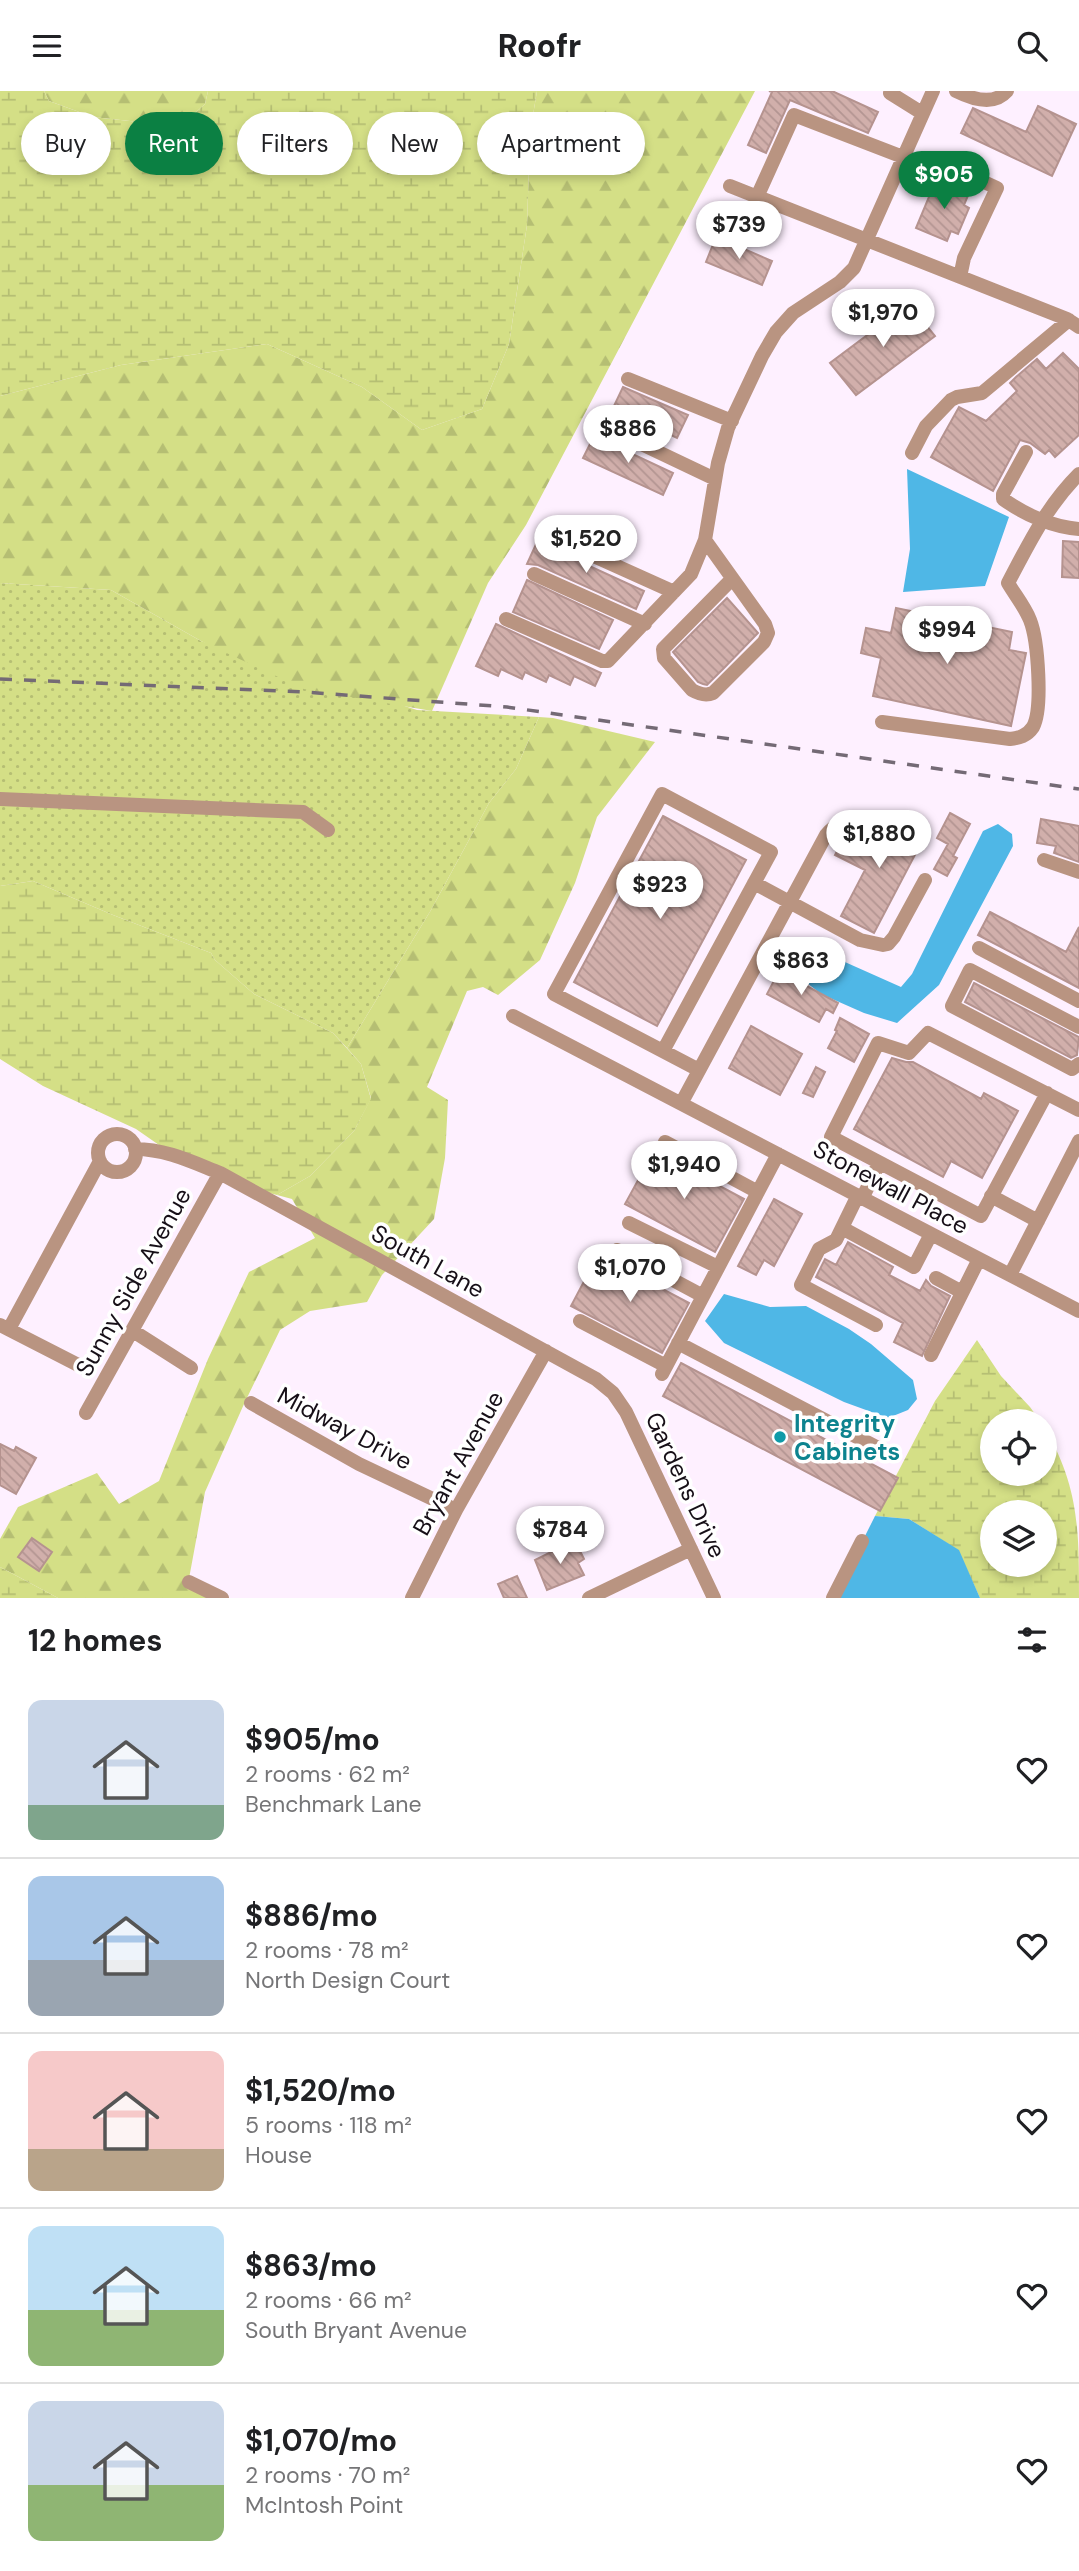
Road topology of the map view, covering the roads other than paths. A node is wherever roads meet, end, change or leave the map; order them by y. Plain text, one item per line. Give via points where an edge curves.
1 (891, 91) edge
2 (933, 91) edge
3 (956, 91) edge
4 (1007, 91) edge
5 (922, 113) junction
6 (903, 157) junction
7 (730, 186) dead end
8 (757, 197) junction
9 (868, 241) junction
10 (960, 277) junction
11 (1074, 323) edge
12 (628, 379) dead end
13 (732, 421) junction
14 (612, 430) dead end
15 (912, 453) dead end
16 (1026, 453) dead end
17 (1079, 474) edge
18 (715, 479) junction
19 (1041, 520) junction
20 (1079, 529) edge
21 (554, 538) dead end
22 (705, 540) junction
23 (534, 573) dead end
24 (732, 579) junction
25 (674, 593) junction
26 (506, 619) dead end
27 (645, 624) junction
28 (882, 722) dead end
29 (0, 799) edge
30 (860, 824) dead end
31 (328, 829) dead end
32 (1044, 860) dead end
33 (1079, 872) edge
34 (925, 880) dead end
35 (754, 883) junction
36 (791, 901) junction
37 (979, 948) dead end
38 (1079, 1000) edge
39 (513, 1016) dead end
40 (1079, 1027) edge
41 (663, 1051) junction
42 (1079, 1064) edge
43 (699, 1070) junction
44 (1047, 1093) junction
45 (682, 1102) junction
46 (1079, 1109) edge
47 (1079, 1141) edge
48 (665, 1142) dead end
49 (135, 1149) junction
50 (778, 1154) junction
51 (100, 1161) junction
52 (879, 1163) junction
53 (220, 1173) junction
54 (758, 1192) junction
55 (860, 1196) junction
56 (991, 1196) junction
57 (1038, 1221) junction
58 (629, 1223) dead end
59 (842, 1228) junction
60 (931, 1234) junction
61 (617, 1250) dead end
62 (979, 1259) junction
63 (718, 1267) junction
64 (1010, 1275) junction
65 (936, 1278) dead end
66 (962, 1292) junction
67 (703, 1296) junction
68 (1079, 1311) edge
69 (579, 1321) dead end
70 (876, 1325) dead end
71 (5, 1327) edge
72 (132, 1331) junction
73 (678, 1343) junction
74 (546, 1351) junction
75 (931, 1355) dead end
76 (191, 1368) dead end
77 (88, 1370) dead end
78 (612, 1393) joint
79 (251, 1403) dead end
80 (86, 1413) dead end
81 (880, 1448) dead end
82 (456, 1510) junction
83 (862, 1541) dead end
84 (691, 1549) junction
85 (188, 1582) dead end
86 (222, 1598) edge
87 (412, 1598) edge
88 (589, 1598) edge
89 (714, 1598) edge
90 (833, 1598) edge

1 - 5 street
2 - 5 street
3 - 4 street via 992,100
5 - 6 street
6 - 8 street via 794,115
6 - 9 street
6 - 10 street via 997,188 964,258
7 - 8 street
8 - 9 street
9 - 10 street
9 - 13 street via 855,268 793,313 776,332
10 - 11 street
11 - 15 street via 982,393 951,400 926,426
12 - 13 street
13 - 18 street
14 - 18 street
16 - 19 street via 1002,497
17 - 19 street
18 - 22 street
19 - 20 street
19 - 28 street via 1008,583 1030,620 1039,657 1033,727 1022,737 1010,739
21 - 25 street
22 - 24 street
22 - 25 street via 691,574
23 - 27 street
24 - 24 street via 765,624 767,638 713,693 698,693 664,658 663,649
25 - 27 street
26 - 27 street via 602,661 613,657
29 - 31 street via 303,812
30 - 36 street via 833,826
32 - 33 street
34 - 36 street via 894,937 883,945 860,940
35 - 36 street
35 - 41 street
35 - 41 street via 771,852 662,794 554,994
36 - 43 street
37 - 38 street
39 - 45 street, Stonewall Place
40 - 42 street via 970,970 952,1006 1072,1069
41 - 43 street
43 - 45 street
44 - 46 street
44 - 52 street via 928,1033 909,1053 878,1043 831,1137
44 - 56 street
45 - 50 street, Stonewall Place
47 - 57 street
48 - 54 street
49 - 51 street via 134,1161 120,1172 108,1170
49 - 51 street via 123,1135 110,1135 100,1144
49 - 53 street, South Lane via 177,1155
50 - 54 street
50 - 55 street, Stonewall Place
51 - 71 street
52 - 55 street
52 - 56 street via 981,1216
53 - 72 street, Sunny Side Avenue
53 - 74 street, South Lane
54 - 63 street
55 - 59 street
55 - 60 street, Stonewall Place
56 - 57 street
57 - 64 street
58 - 63 street
59 - 60 street via 914,1266
59 - 70 street via 836,1240 819,1249 801,1285
60 - 62 street, Stonewall Place
61 - 67 street
62 - 64 street, Stonewall Place
62 - 66 street
63 - 67 street
64 - 68 street, Stonewall Place
65 - 66 street
66 - 75 street
67 - 73 street
69 - 73 street via 664,1370
71 - 77 street
72 - 76 street
72 - 80 street, Sunny Side Avenue
73 - 81 street
74 - 78 street, South Lane
74 - 82 street, Bryant Avenue
78 - 84 street, Gardens Drive via 626,1412
79 - 82 street, Midway Drive via 359,1464
82 - 87 street, Bryant Avenue
83 - 90 street
84 - 88 street
84 - 89 street, Gardens Drive
85 - 86 street

